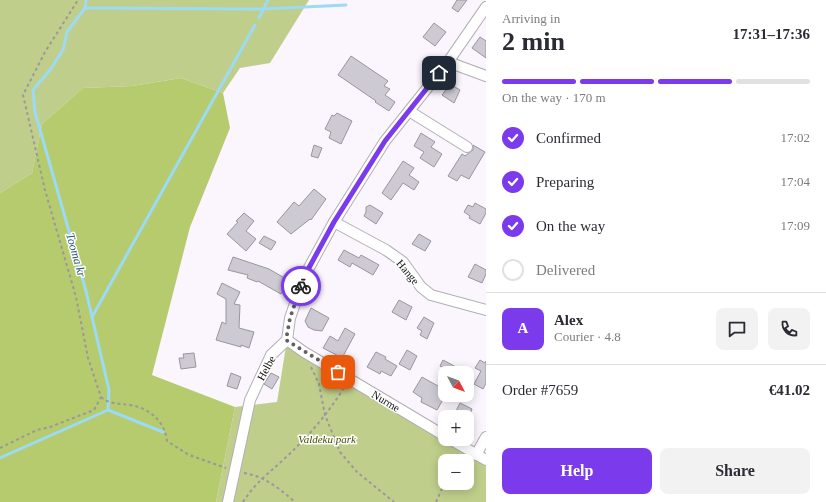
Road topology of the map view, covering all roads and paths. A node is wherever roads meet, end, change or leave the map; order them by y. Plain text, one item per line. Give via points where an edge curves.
1 (78, 0) edge
2 (486, 7) edge
3 (448, 62) junction
4 (486, 76) edge
5 (409, 111) junction
6 (467, 148) dead end
7 (334, 222) junction
8 (486, 310) edge
9 (286, 340) junction
10 (304, 352) junction
11 (349, 379) junction
12 (101, 397) junction
13 (325, 415) junction
14 (438, 432) edge
15 (486, 437) edge
16 (461, 446) edge
17 (0, 448) edge
18 (476, 455) junction
19 (486, 460) edge
20 (234, 471) junction
21 (261, 479) junction
22 (441, 490) edge
23 (228, 502) edge
24 (243, 502) edge
25 (295, 502) edge
26 (394, 502) edge
27 (436, 502) edge

1 - 12 path via 45,52 23,95 45,190 76,297 88,358
2 - 3 street
3 - 4 street
3 - 5 street
5 - 6 street
5 - 7 street via 385,141
7 - 8 street, Hange via 403,262 421,287 431,295
7 - 9 street via 305,275 290,318
9 - 10 street, Nurme
9 - 20 street, Helbe via 271,355 250,400
10 - 11 street, Nurme
10 - 13 path via 319,384
11 - 13 path
11 - 14 street, Nurme
12 - 17 path via 94,410 38,430
12 - 20 path via 108,403 132,405 155,415 166,432 168,441 189,455
13 - 21 path via 284,460
13 - 26 path via 340,452 357,472
15 - 18 street
16 - 18 street
18 - 19 street
20 - 21 path
20 - 23 street, Helbe
21 - 24 path
21 - 25 path via 276,485
22 - 27 path

